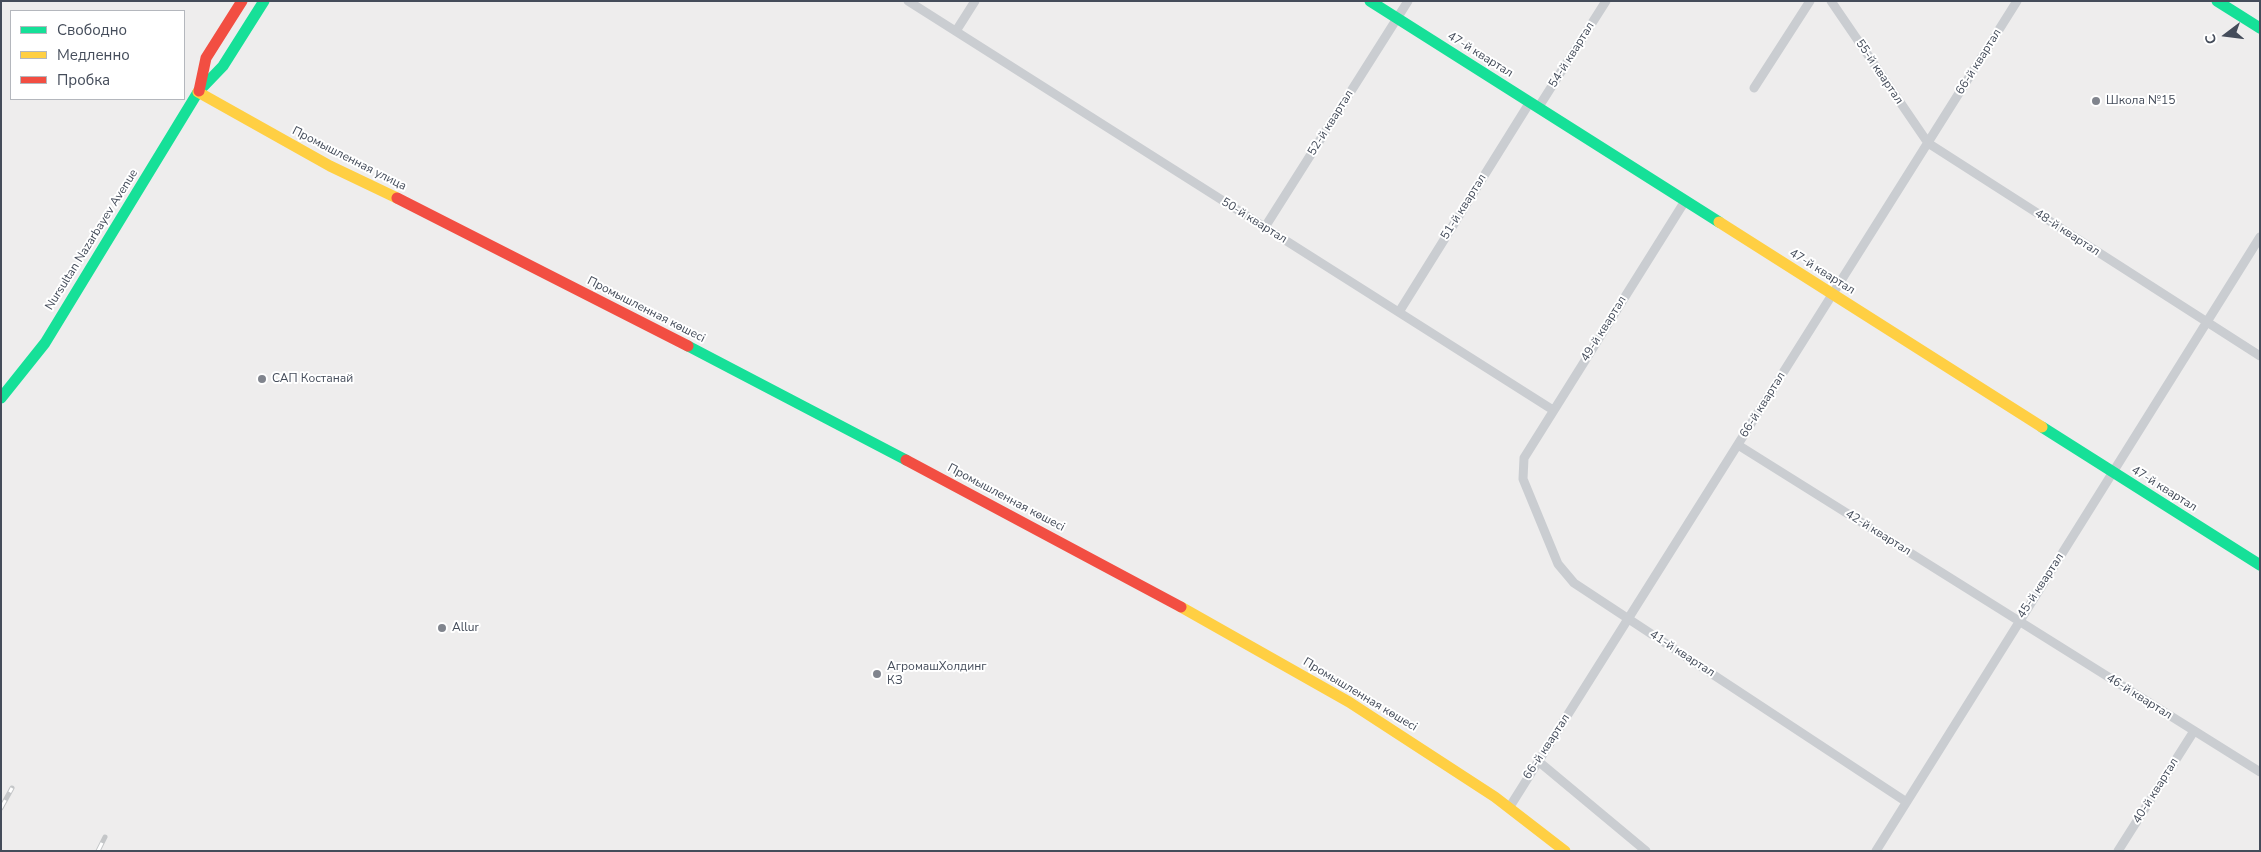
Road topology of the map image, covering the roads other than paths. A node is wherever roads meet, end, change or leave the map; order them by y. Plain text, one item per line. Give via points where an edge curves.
1 (242, 1) edge
2 (264, 1) edge
3 (908, 1) edge
4 (975, 1) edge
5 (1370, 1) edge
6 (1408, 1) edge
7 (1606, 1) edge
8 (1810, 1) edge
9 (1831, 1) edge
10 (2017, 1) edge
11 (2218, 1) edge
12 (1398, 18) junction
13 (2260, 28) edge
14 (956, 31) junction
15 (1754, 88) dead end
16 (198, 92) junction
17 (1534, 105) junction
18 (1928, 143) junction
19 (1685, 201) junction
20 (1265, 227) junction
21 (2260, 237) edge
22 (490, 246) joint
23 (1832, 294) junction
24 (1399, 312) junction
25 (2207, 322) junction
26 (2260, 356) edge
27 (1, 398) edge
28 (1553, 410) junction
29 (1738, 445) junction
30 (1524, 458) joint
31 (2112, 472) junction
32 (2260, 566) edge
33 (1629, 619) junction
34 (2019, 621) junction
35 (2194, 731) junction
36 (1538, 761) junction
37 (2260, 772) edge
38 (1905, 801) junction
39 (1508, 808) junction
40 (1565, 851) edge
41 (1646, 851) edge
42 (1876, 851) edge
43 (2118, 851) edge

1 - 16 street, Nursultan Nazarbayev Avenue via 206,58
2 - 16 street, Nursultan Nazarbayev Avenue via 223,66
3 - 14 street, 50-й квартал
4 - 14 street
5 - 12 street, 47-й квартал
6 - 12 street, 52-й квартал
7 - 17 street, 54-й квартал
8 - 15 street
9 - 18 street, 55-й квартал
10 - 18 street, 66-й квартал
11 - 13 street
12 - 17 street, 47-й квартал
12 - 20 street, 52-й квартал
14 - 20 street, 50-й квартал
16 - 22 street, Промышленная улица via 330,166
16 - 27 street, Nursultan Nazarbayev Avenue via 50,334
17 - 19 street, 47-й квартал
17 - 24 street, 51-й квартал
18 - 23 street, 66-й квартал
18 - 25 street, 48-й квартал
19 - 23 street, 47-й квартал
19 - 28 street, 49-й квартал
20 - 24 street, 50-й квартал
21 - 25 street, 45-й квартал
22 - 39 street, Промышленная көшесі via 817,413 1167,599 1349,702
23 - 29 street, 66-й квартал
23 - 31 street, 47-й квартал
24 - 28 street, 50-й квартал
25 - 26 street
25 - 31 street, 45-й квартал
28 - 30 street, 49-й квартал
29 - 33 street, 66-й квартал
29 - 34 street, 42-й квартал
30 - 33 street, 41-й квартал via 1523,479 1558,564 1574,583
31 - 32 street, 47-й квартал
31 - 34 street, 45-й квартал
33 - 36 street, 66-й квартал
33 - 38 street, 41-й квартал
34 - 35 street, 46-й квартал
34 - 38 street, 45-й квартал
35 - 37 street, 46-й квартал
35 - 43 street, 40-й квартал
36 - 39 street, 66-й квартал
36 - 41 street
38 - 42 street, 45-й квартал
39 - 40 street, Промышленная көшесі

